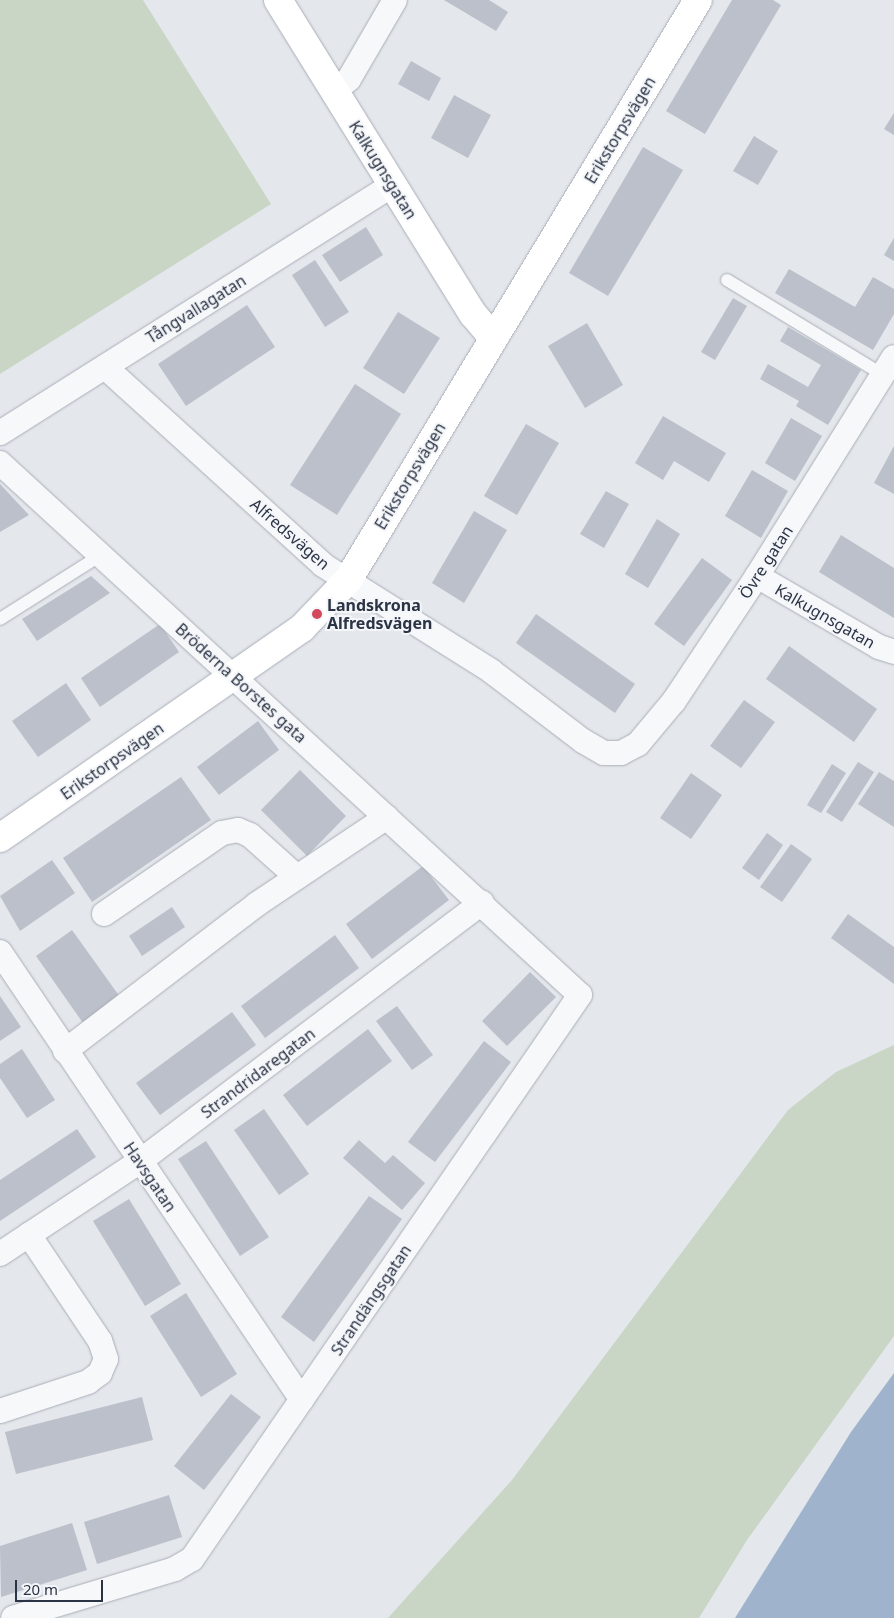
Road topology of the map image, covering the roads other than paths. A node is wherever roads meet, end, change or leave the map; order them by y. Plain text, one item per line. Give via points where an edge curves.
1 (278, 0) edge
2 (395, 0) edge
3 (698, 0) edge
4 (334, 92) junction
5 (392, 185) junction
6 (727, 280) dead end
7 (492, 337) junction
8 (890, 366) edge
9 (105, 367) junction
10 (0, 433) edge
11 (0, 463) edge
12 (101, 555) junction
13 (757, 576) junction
14 (348, 580) junction
15 (0, 619) edge
16 (894, 652) edge
17 (234, 677) junction
18 (621, 753) joint
19 (387, 817) junction
20 (0, 838) edge
21 (297, 877) junction
22 (482, 903) junction
23 (104, 914) dead end
24 (0, 952) edge
25 (65, 1051) junction
26 (139, 1162) junction
27 (29, 1235) junction
28 (0, 1254) edge
29 (302, 1400) junction
30 (0, 1411) edge
31 (13, 1618) edge

1 - 4 street, Kalkugnsgatan
2 - 4 street via 348,79
3 - 7 street, Erikstorpsvägen
4 - 5 street, Kalkugnsgatan
5 - 7 street, Kalkugnsgatan via 473,314
5 - 9 street, Tångvallagatan
6 - 8 lane
7 - 14 street, Erikstorpsvägen
8 - 13 street, Övre gatan
9 - 10 street, Tångvallagatan
9 - 14 street, Alfredsvägen via 312,556
11 - 12 street, Bröderna Borstes gata
12 - 15 lane
12 - 17 street, Bröderna Borstes gata
13 - 16 street, Kalkugnsgatan via 879,647
13 - 18 street, Övre gatan via 674,701 638,744
14 - 17 street, Erikstorpsvägen via 302,628
14 - 18 street, Alfredsvägen via 491,671 583,741 604,753
17 - 19 street, Bröderna Borstes gata
17 - 20 street, Erikstorpsvägen
19 - 21 street
19 - 22 street, Bröderna Borstes gata
21 - 23 street via 250,835 238,830 222,833
21 - 25 street
22 - 26 street, Strandridaregatan
22 - 29 street, Strandängsgatan via 580,995
24 - 25 street, Havsgatan
25 - 26 street, Havsgatan
26 - 27 street, Strandridaregatan
26 - 29 street, Havsgatan
27 - 28 street, Strandridaregatan
27 - 30 street via 100,1341 106,1359 100,1373 88,1382
29 - 31 street, Strandängsgatan via 192,1559 175,1569

